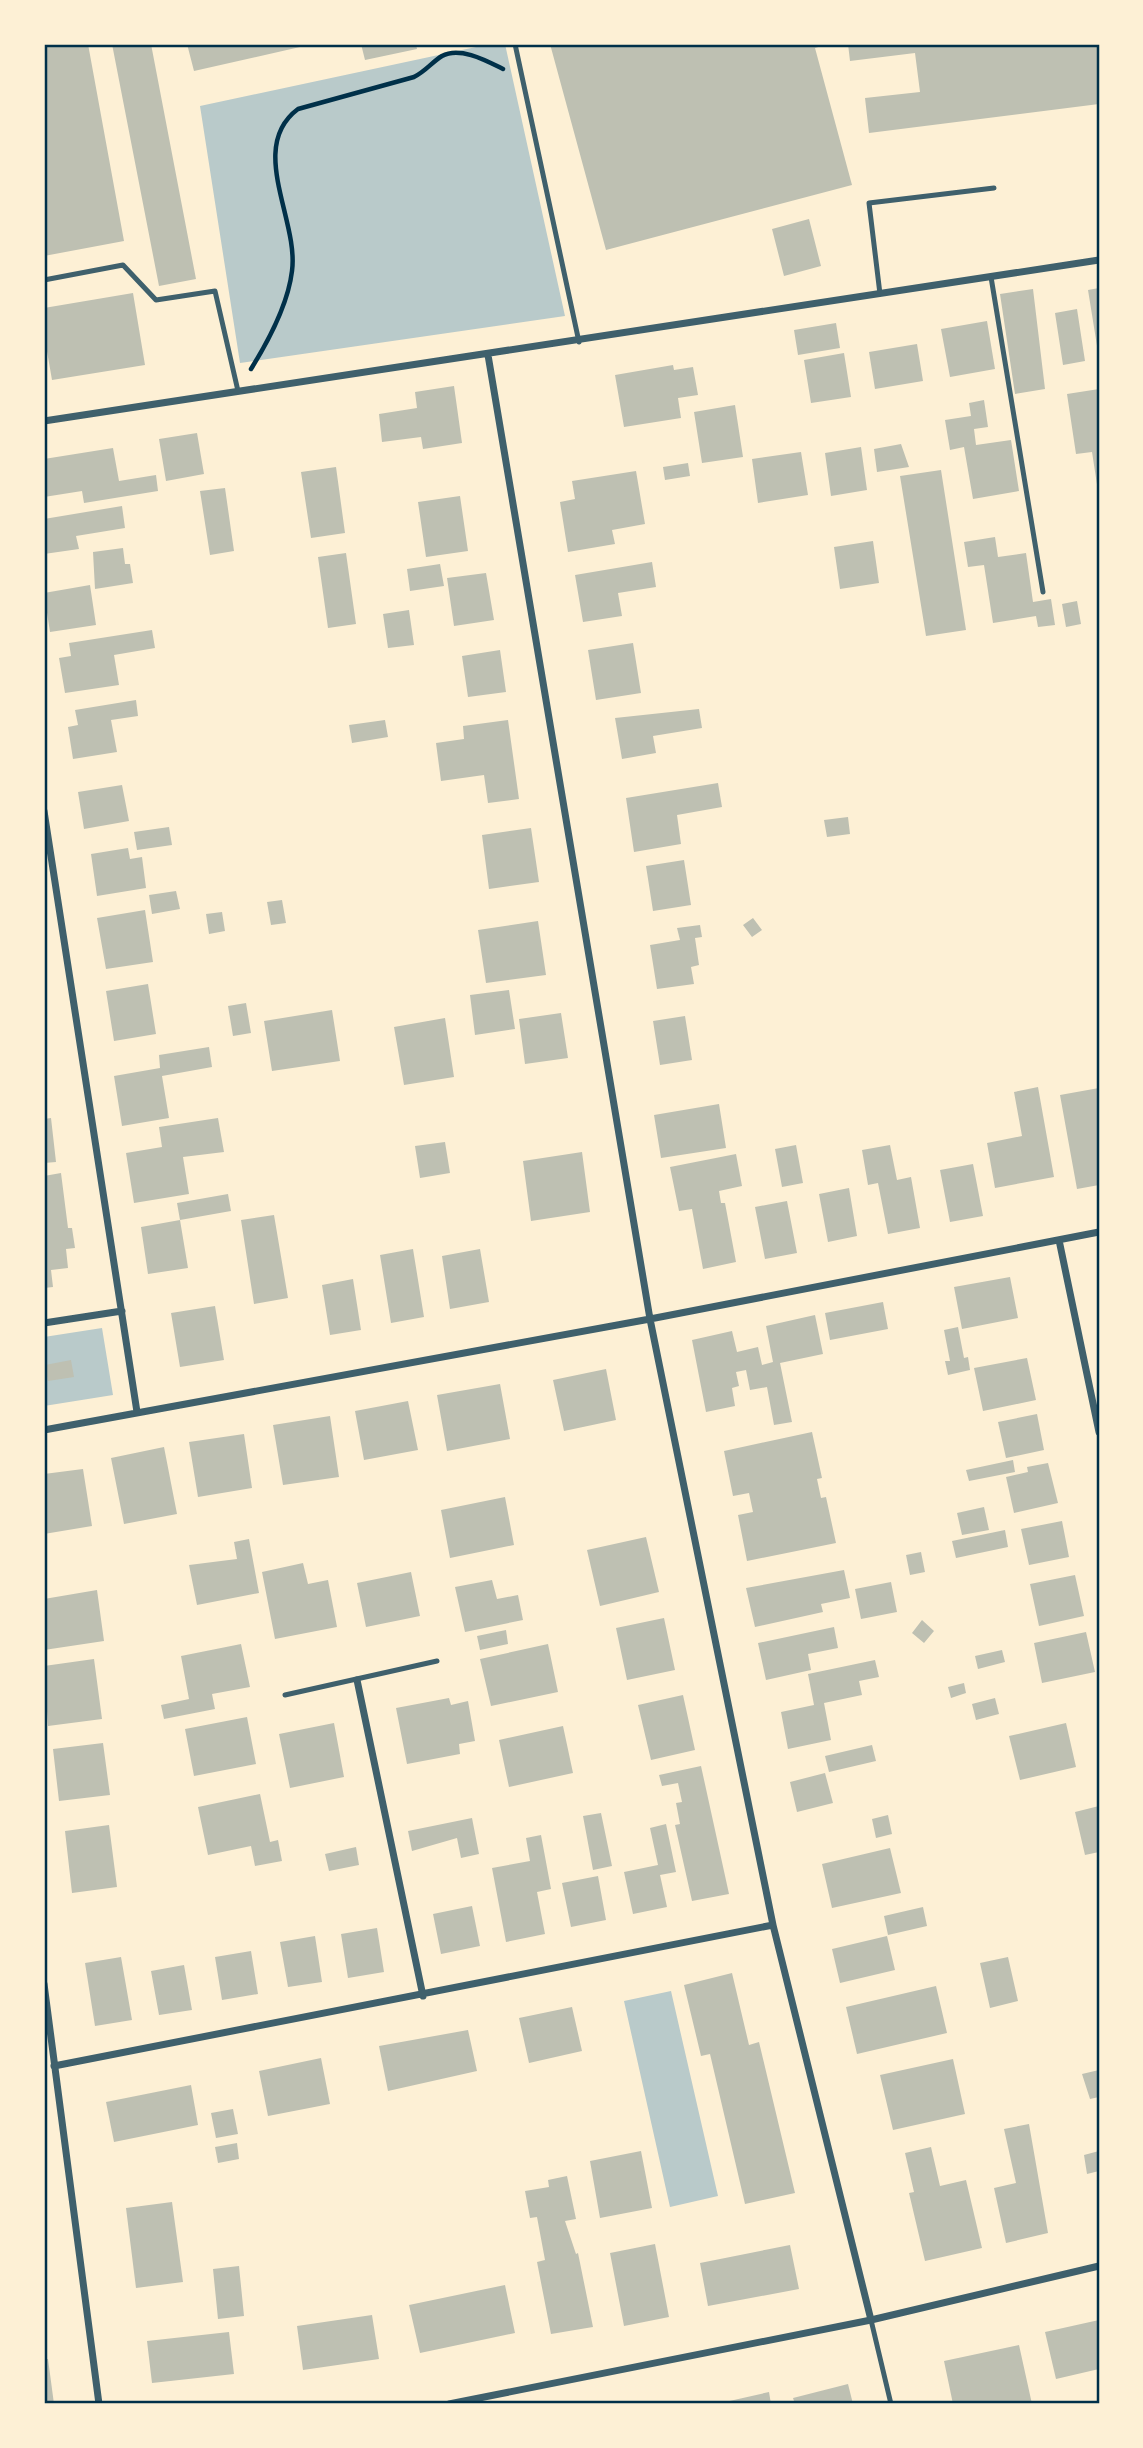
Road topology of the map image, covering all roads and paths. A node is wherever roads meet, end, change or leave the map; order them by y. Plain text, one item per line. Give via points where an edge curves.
1 (515, 44) edge
2 (522, 78) junction
3 (995, 188) dead end
4 (1099, 260) edge
5 (991, 277) junction
6 (44, 280) edge
7 (880, 294) junction
8 (579, 342) junction
9 (488, 355) junction
10 (237, 391) junction
11 (44, 421) edge
12 (1043, 592) dead end
13 (44, 811) edge
14 (1099, 1232) edge
15 (1059, 1240) junction
16 (122, 1311) junction
17 (650, 1319) junction
18 (44, 1323) edge
19 (137, 1412) junction
20 (44, 1430) edge
21 (1099, 1432) edge
22 (437, 1661) dead end
23 (357, 1679) junction
24 (285, 1695) dead end
25 (773, 1925) junction
26 (44, 1984) edge
27 (423, 1996) junction
28 (54, 2066) junction
29 (1099, 2266) edge
30 (871, 2320) junction
31 (99, 2404) edge
32 (449, 2404) edge
33 (891, 2404) edge

1 - 2 lane
2 - 8 lane
2 - 10 path via 485,60 453,53 414,76 298,109 284,119 276,153 293,268 262,352
3 - 7 lane via 869,203
4 - 5 street
5 - 7 street
5 - 12 lane
6 - 10 lane via 123,265 156,300 215,290
7 - 8 street
8 - 9 street
9 - 10 street
9 - 17 street
10 - 11 street
13 - 16 street
14 - 15 street
15 - 17 street
15 - 21 street
16 - 18 street
16 - 19 street
17 - 19 street
17 - 25 street
19 - 20 street
22 - 23 lane
23 - 24 lane
23 - 27 street
25 - 27 street
25 - 30 street
26 - 28 street
27 - 28 street
28 - 31 street
29 - 30 street
30 - 32 street
30 - 33 lane

